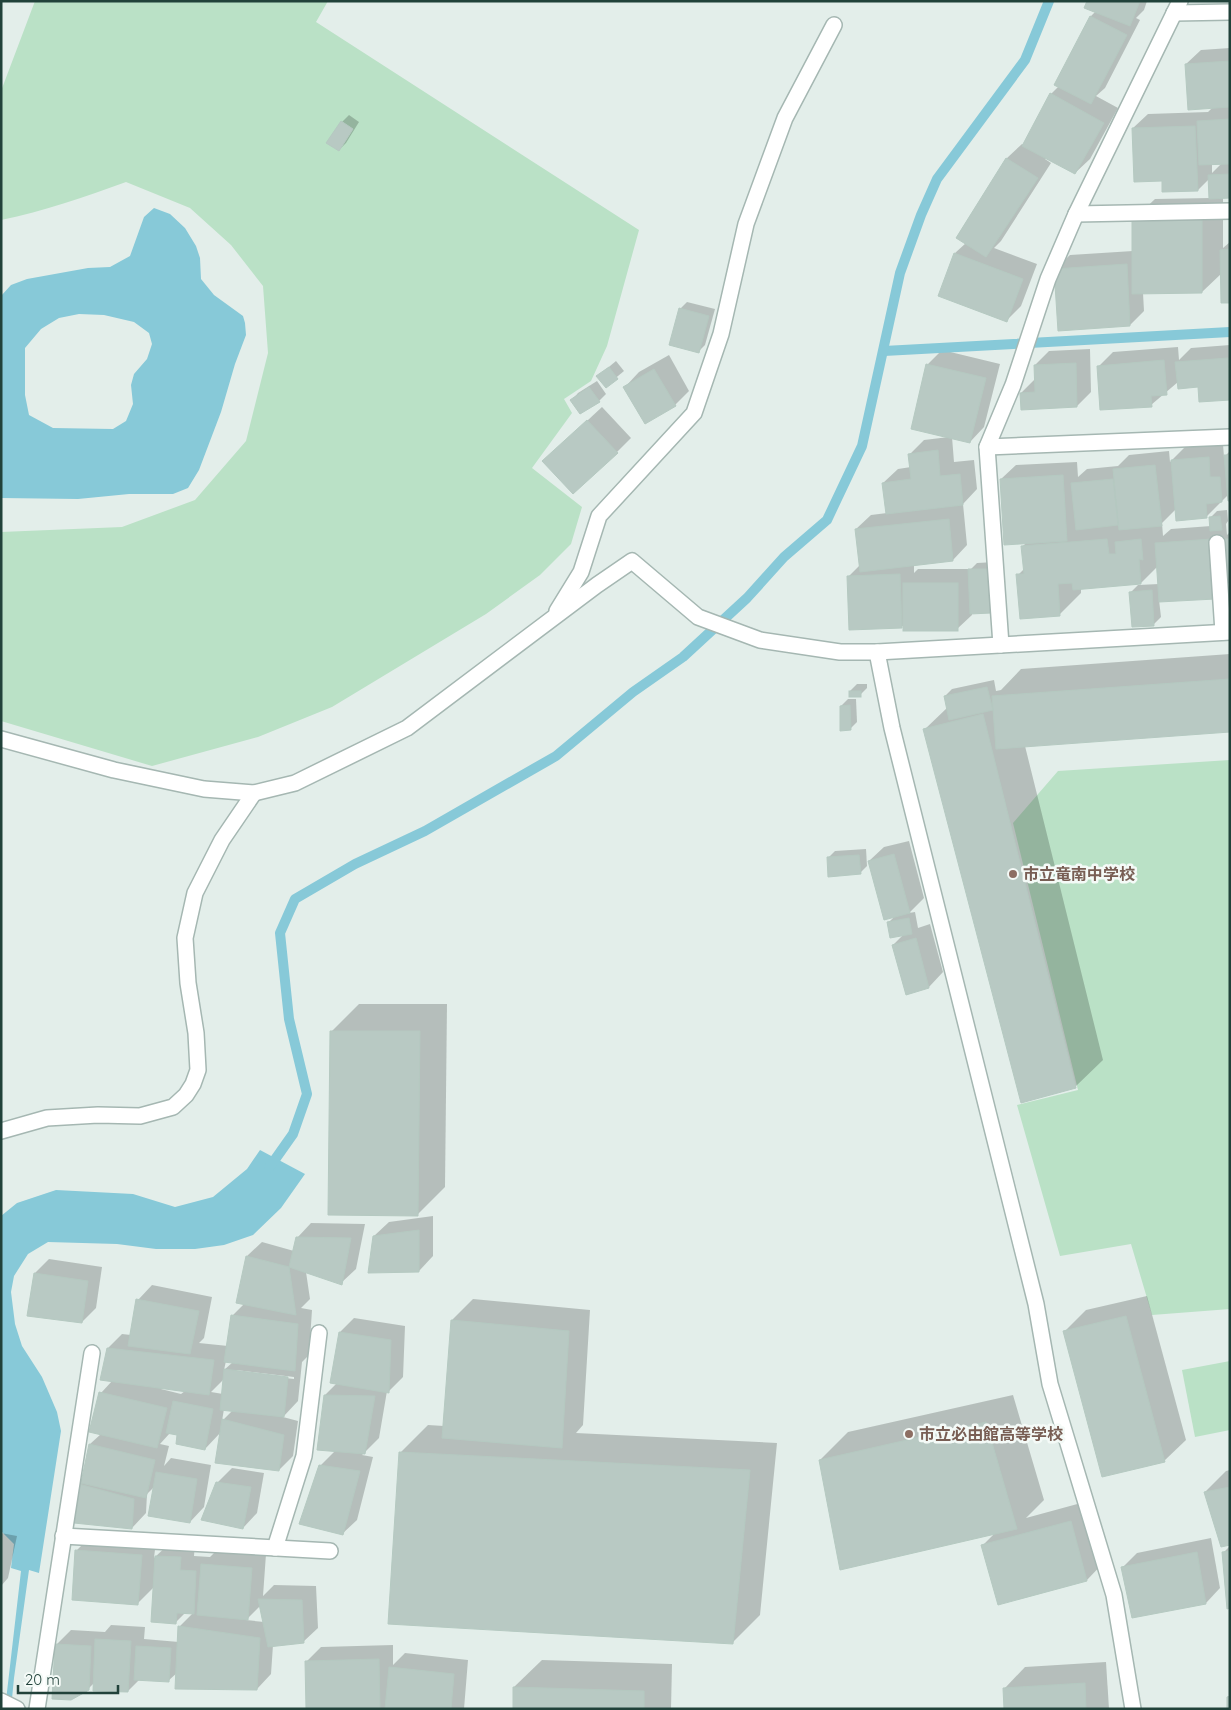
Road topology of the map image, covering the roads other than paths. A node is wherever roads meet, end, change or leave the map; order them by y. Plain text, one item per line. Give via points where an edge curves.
1 (1177, 7) edge
2 (1230, 12) edge
3 (834, 25) dead end
4 (1230, 211) edge
5 (1076, 214) junction
6 (1230, 436) edge
7 (987, 448) junction
8 (1217, 543) dead end
9 (552, 618) junction
10 (1226, 632) edge
11 (1001, 645) junction
12 (878, 652) junction
13 (1, 739) edge
14 (254, 793) junction
15 (1, 1131) edge
16 (319, 1333) dead end
17 (92, 1353) dead end
18 (63, 1536) junction
19 (275, 1548) junction
20 (330, 1551) dead end
21 (1, 1701) edge
22 (17, 1709) edge
23 (37, 1709) edge
24 (1133, 1709) edge

1 - 2 street
1 - 5 street
3 - 9 street via 786,118 746,224 721,334 694,413 599,516 581,572
4 - 5 street
5 - 7 street via 1048,279
6 - 7 street
7 - 11 street
8 - 10 street
9 - 12 street via 632,562 698,617 760,640 840,652
9 - 14 street via 407,728 295,783
10 - 11 street
11 - 12 street
12 - 24 street via 892,728 1036,1304 1050,1384 1114,1594
13 - 14 street via 114,770 204,789
14 - 15 street via 222,840 194,893 186,938 198,1070 186,1095 173,1107 140,1116 47,1118
16 - 19 street via 304,1456
17 - 18 street
18 - 19 street
18 - 23 street
19 - 20 street
21 - 22 street

